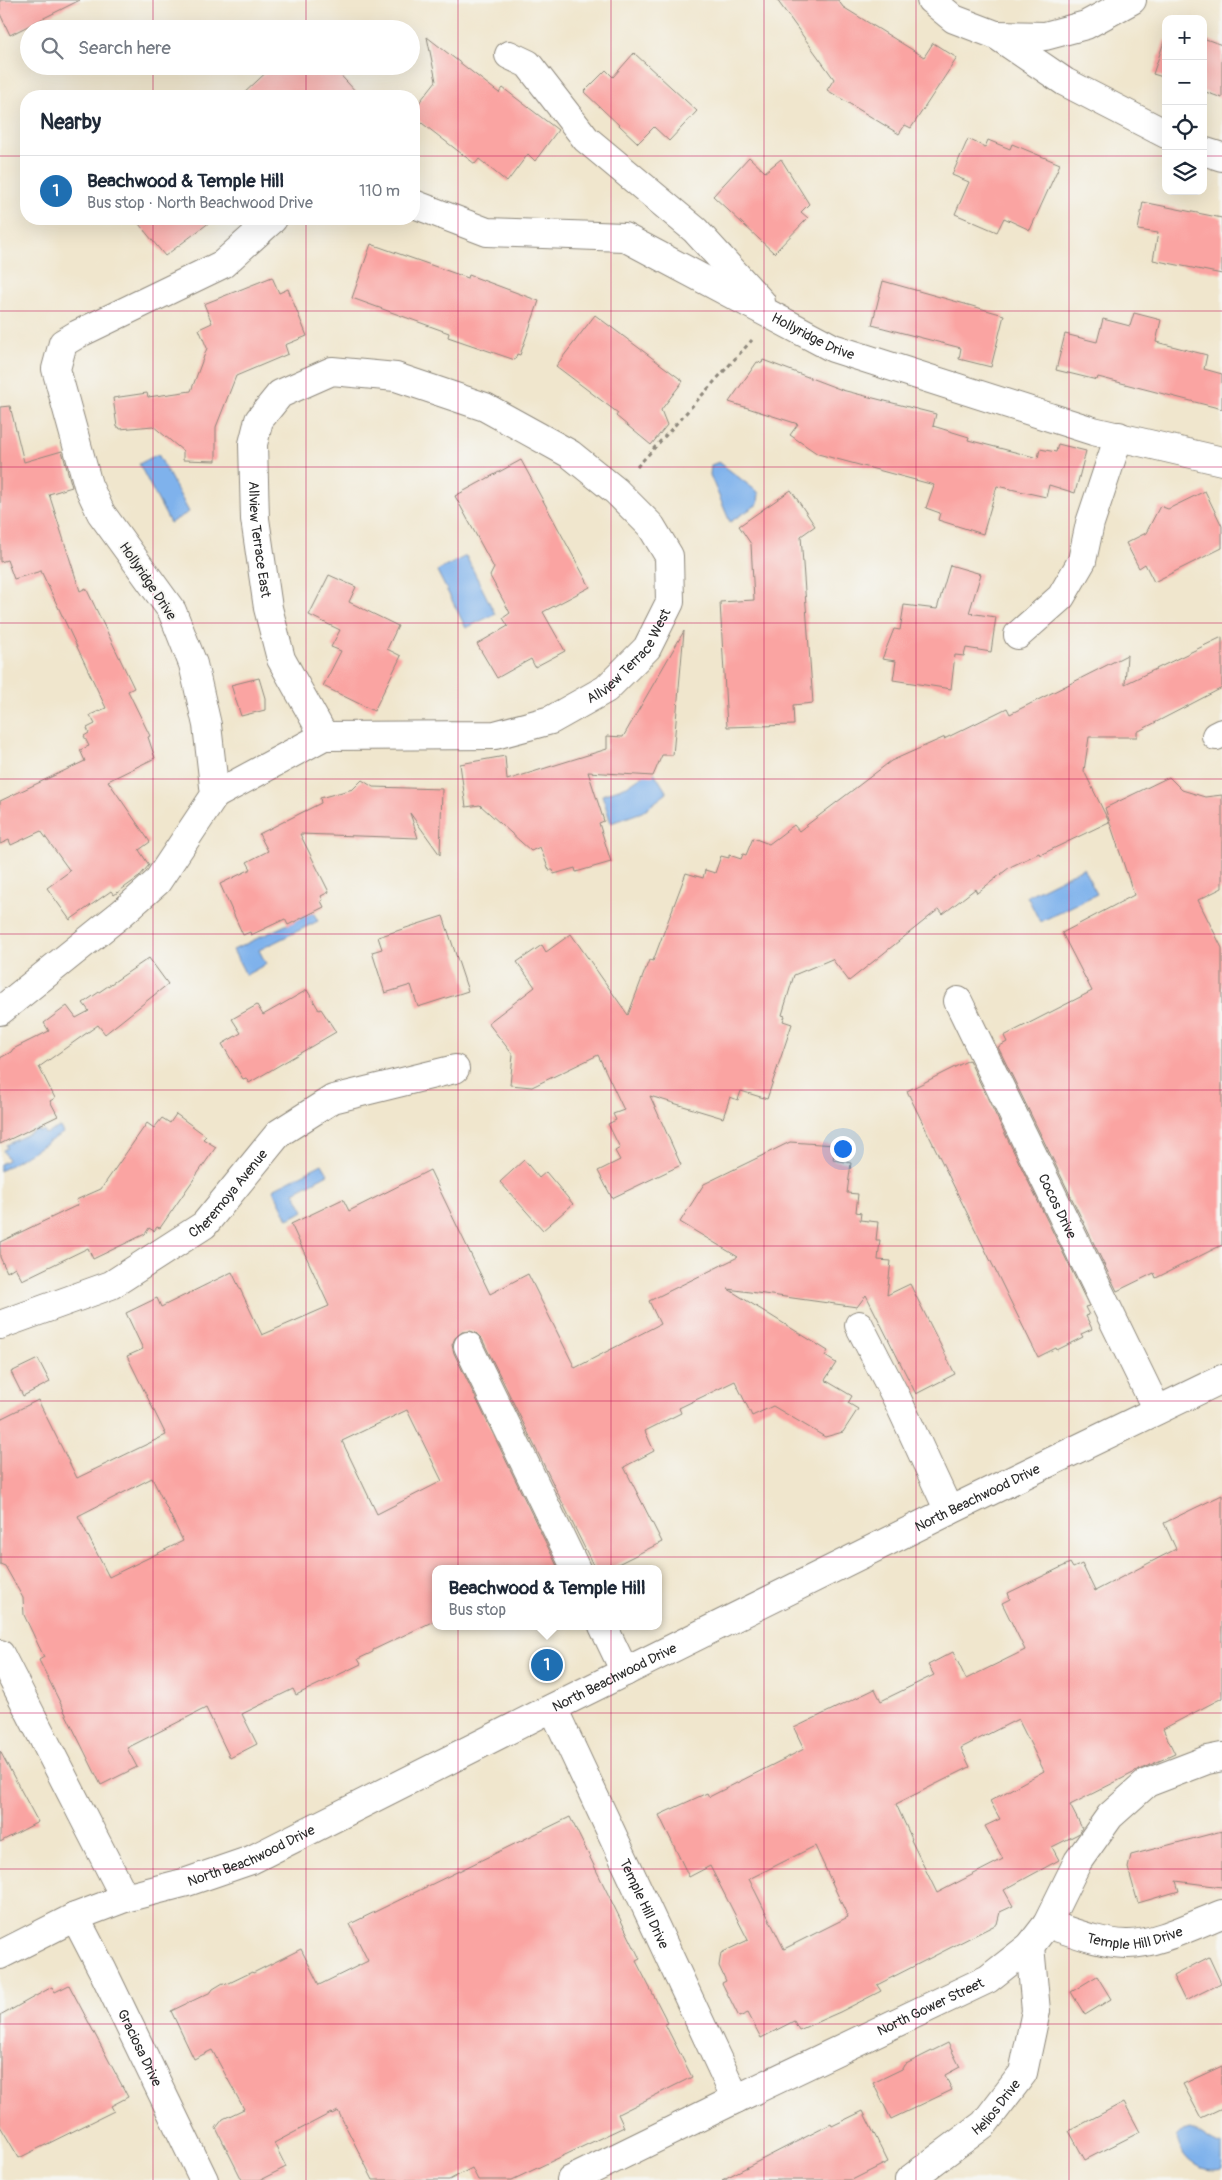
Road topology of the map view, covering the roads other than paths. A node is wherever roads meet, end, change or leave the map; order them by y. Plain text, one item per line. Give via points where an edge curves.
1 (931, 0) edge
2 (1132, 0) edge
3 (996, 35) junction
4 (509, 55) dead end
5 (1162, 132) edge
6 (1207, 152) edge
7 (1222, 157) edge
8 (420, 206) edge
9 (266, 225) edge
10 (774, 316) junction
11 (332, 370) joint
12 (1120, 436) junction
13 (1222, 460) edge
14 (1018, 635) dead end
15 (324, 736) junction
16 (215, 795) junction
17 (958, 1001) dead end
18 (0, 1011) edge
19 (455, 1069) dead end
20 (0, 1325) edge
21 (859, 1325) dead end
22 (468, 1346) dead end
23 (1222, 1379) edge
24 (1157, 1410) junction
25 (949, 1511) junction
26 (574, 1565) edge
27 (605, 1630) edge
28 (0, 1654) edge
29 (625, 1672) junction
30 (553, 1708) junction
31 (1222, 1757) edge
32 (125, 1898) junction
33 (1222, 1914) edge
34 (75, 1917) junction
35 (1047, 1924) junction
36 (1030, 1946) junction
37 (0, 1955) edge
38 (736, 2099) junction
39 (204, 2180) edge
40 (571, 2180) edge
41 (909, 2180) edge

1 - 3 street via 954,19
2 - 3 street via 1086,25 1045,36
3 - 5 street via 1065,82
4 - 10 street via 528,64 586,138 695,230
6 - 7 street
8 - 10 street, Hollyridge Drive via 487,232 624,237
9 - 16 street, Hollyridge Drive via 223,264 63,343 56,369 88,485 101,513 172,611 193,664 207,726
10 - 12 street, Hollyridge Drive via 833,348
11 - 15 street, Allview Terrace East via 280,394 259,420 253,444 254,518 268,608 281,659
11 - 15 street, Allview Terrace West via 396,377 485,407 570,454 616,490 651,526 669,556 670,602 647,648 606,689 551,720 495,735
12 - 13 street, Hollyridge Drive
12 - 14 street via 1090,523 1082,562 1061,597
15 - 16 street, Allview Terrace West
16 - 18 street via 157,882
17 - 24 street, Cocos Drive
19 - 20 street, Cheremoya Avenue via 333,1099 280,1133 204,1225 111,1285
21 - 25 street
22 - 26 street
23 - 24 street, North Beachwood Drive
24 - 25 street, North Beachwood Drive
25 - 29 street, North Beachwood Drive
27 - 29 street
28 - 32 street
29 - 30 street, North Beachwood Drive
30 - 32 street, North Beachwood Drive via 251,1860 187,1882
30 - 38 street, Temple Hill Drive
31 - 35 street, North Gower Street via 1147,1783 1110,1816 1078,1861
32 - 34 street, North Beachwood Drive
33 - 35 street, Temple Hill Drive via 1164,1937 1128,1944 1100,1941
34 - 37 street, North Beachwood Drive
34 - 39 street, Graciosa Drive
35 - 36 street, North Gower Street
36 - 38 street, North Gower Street via 988,1979
36 - 41 street, Helios Drive via 1036,2011 1023,2073 984,2124
38 - 40 street, North Gower Street

